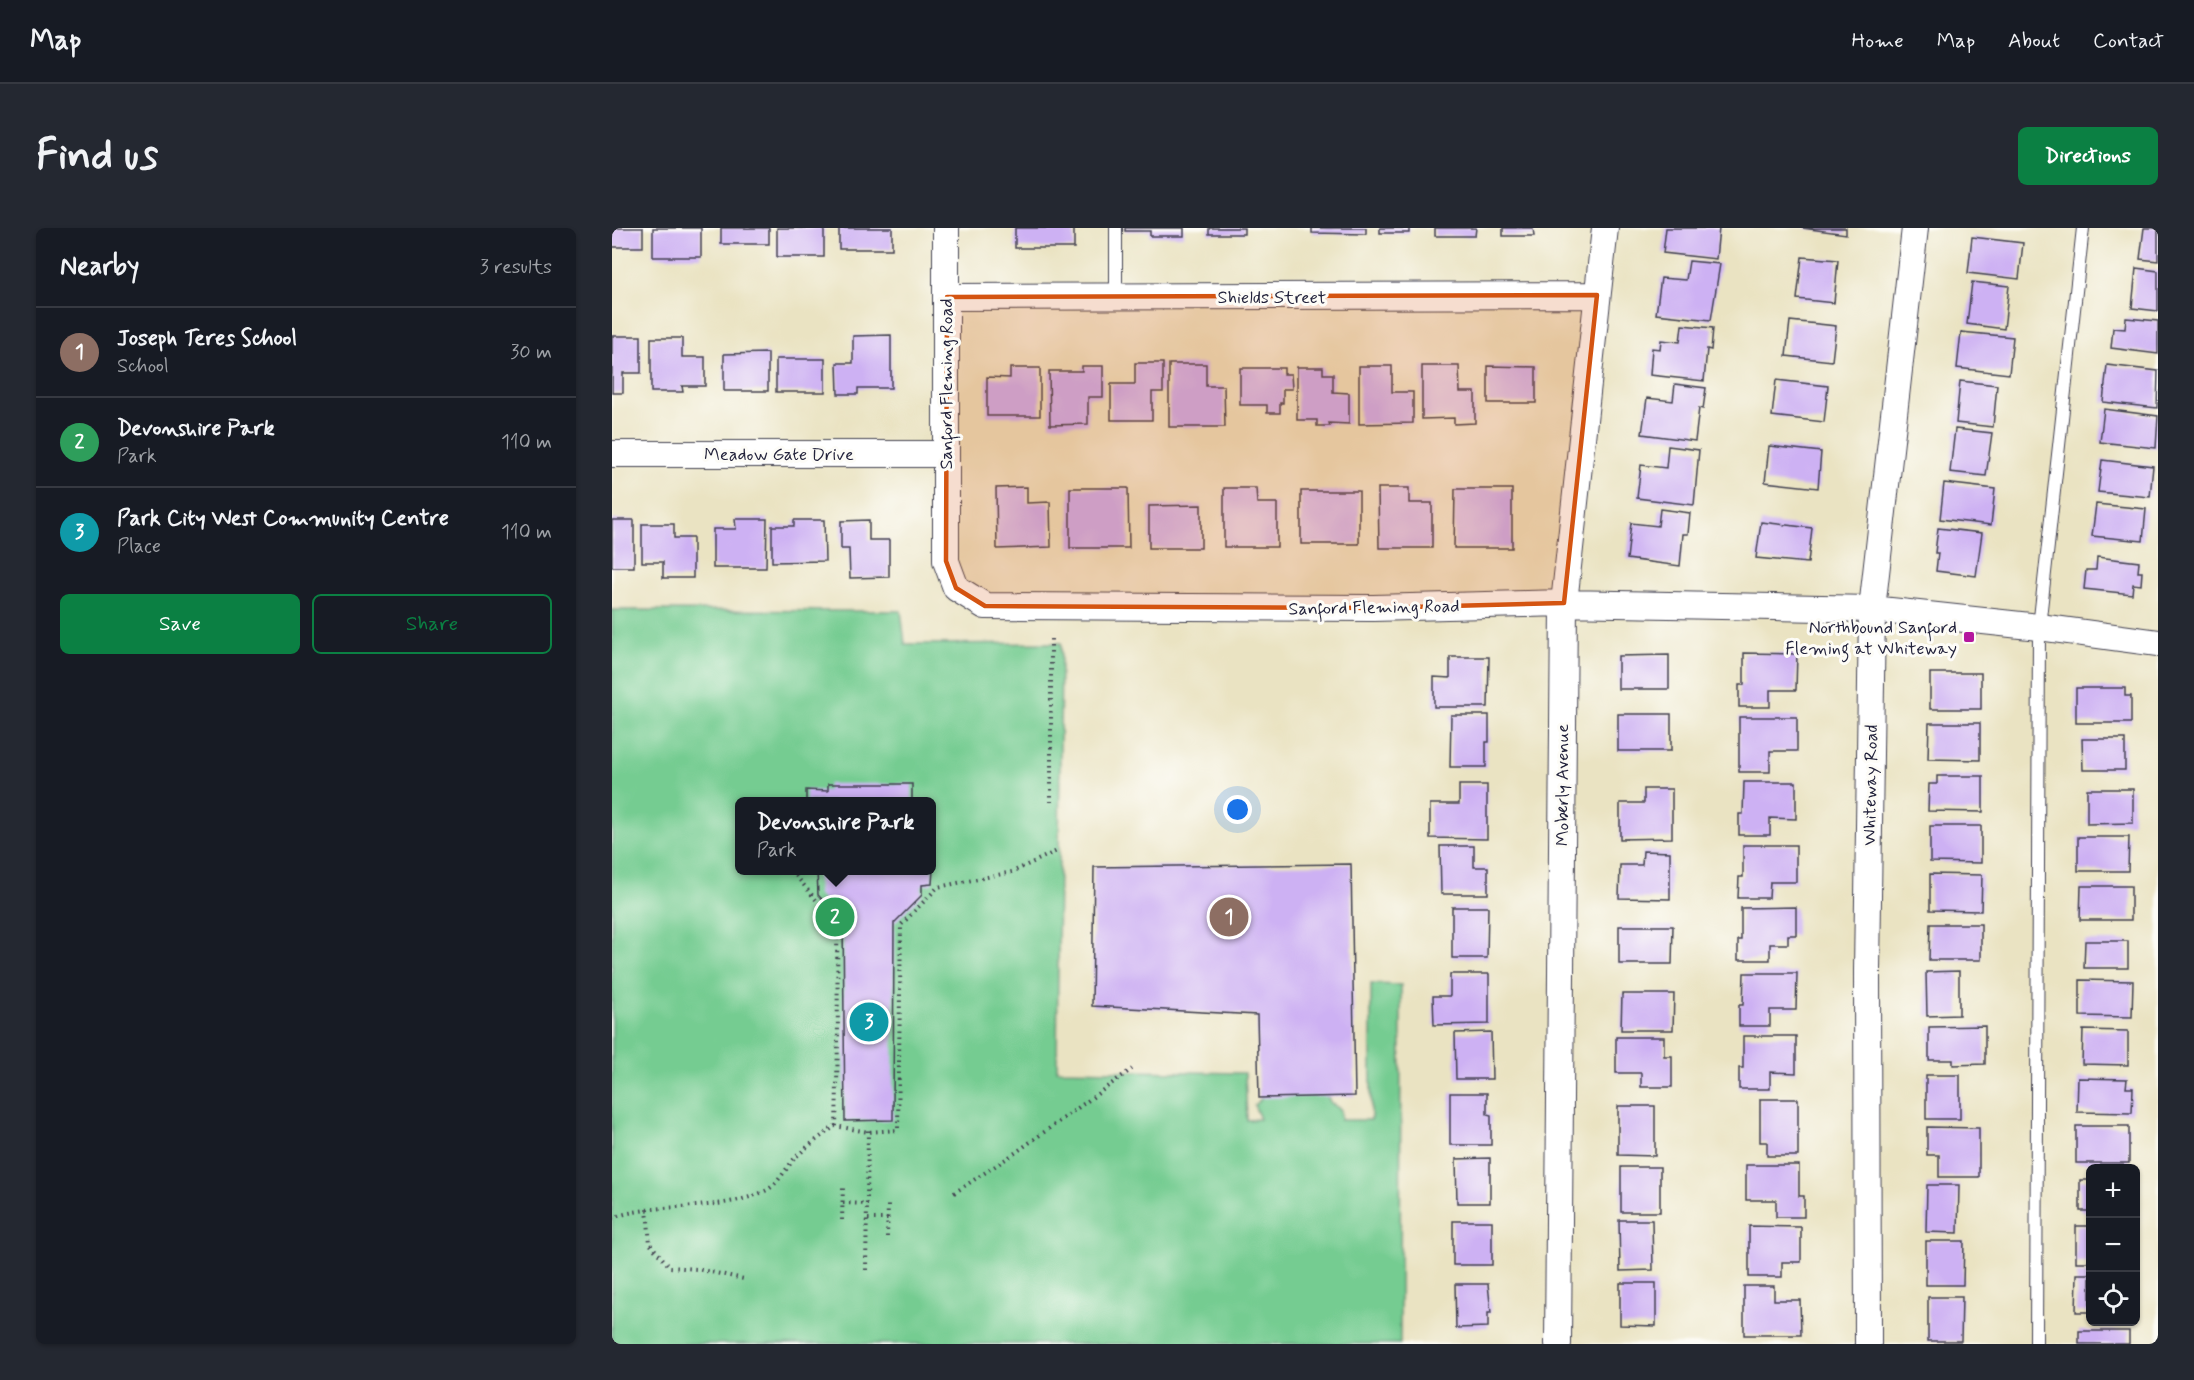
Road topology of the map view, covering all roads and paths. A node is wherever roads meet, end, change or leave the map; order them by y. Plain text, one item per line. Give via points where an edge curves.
1 (946, 228) edge
2 (1116, 228) edge
3 (1605, 228) edge
4 (1915, 228) edge
5 (2082, 228) edge
6 (1597, 295) junction
7 (947, 297) junction
8 (1116, 297) junction
9 (612, 454) edge
10 (946, 454) junction
11 (1564, 603) junction
12 (1872, 609) junction
13 (2039, 627) junction
14 (1051, 639) dead end
15 (2158, 643) edge
16 (1051, 802) dead end
17 (1059, 850) dead end
18 (795, 875) edge
19 (1132, 1069) dead end
20 (836, 1127) junction
21 (868, 1131) junction
22 (843, 1186) dead end
23 (954, 1193) dead end
24 (843, 1203) junction
25 (868, 1204) junction
26 (888, 1205) dead end
27 (647, 1209) junction
28 (612, 1218) edge
29 (888, 1218) junction
30 (868, 1219) junction
31 (842, 1220) dead end
32 (887, 1237) dead end
33 (866, 1270) dead end
34 (744, 1279) dead end
35 (1558, 1344) edge
36 (1868, 1344) edge
37 (2036, 1344) edge

1 - 7 street, Sanford Fleming Road
2 - 8 lane
3 - 6 street, Moberly Avenue
4 - 12 street, Whiteway Road
5 - 13 lane
6 - 8 street, Shields Street
6 - 11 street, Moberly Avenue
7 - 8 street, Shields Street
7 - 10 street, Sanford Fleming Road
9 - 10 street, Meadow Gate Drive
10 - 11 street, Sanford Fleming Road via 946,561 956,588 986,606 1361,608
11 - 12 street, Sanford Fleming Road
11 - 35 street, Moberly Avenue
12 - 13 street, Sanford Fleming Road
12 - 36 street, Whiteway Road via 1867,972
13 - 15 street, Sanford Fleming Road
13 - 37 lane
14 - 16 path
17 - 21 path via 1012,872 938,887 901,925 897,1130
18 - 20 path via 837,925
19 - 23 path
20 - 21 path
20 - 27 path via 797,1156 768,1190 713,1205
21 - 25 path
22 - 24 path
24 - 25 path
24 - 31 path
25 - 30 path
26 - 29 path
27 - 28 path
27 - 34 path via 650,1244 670,1268
29 - 30 path
29 - 32 path
30 - 33 path

